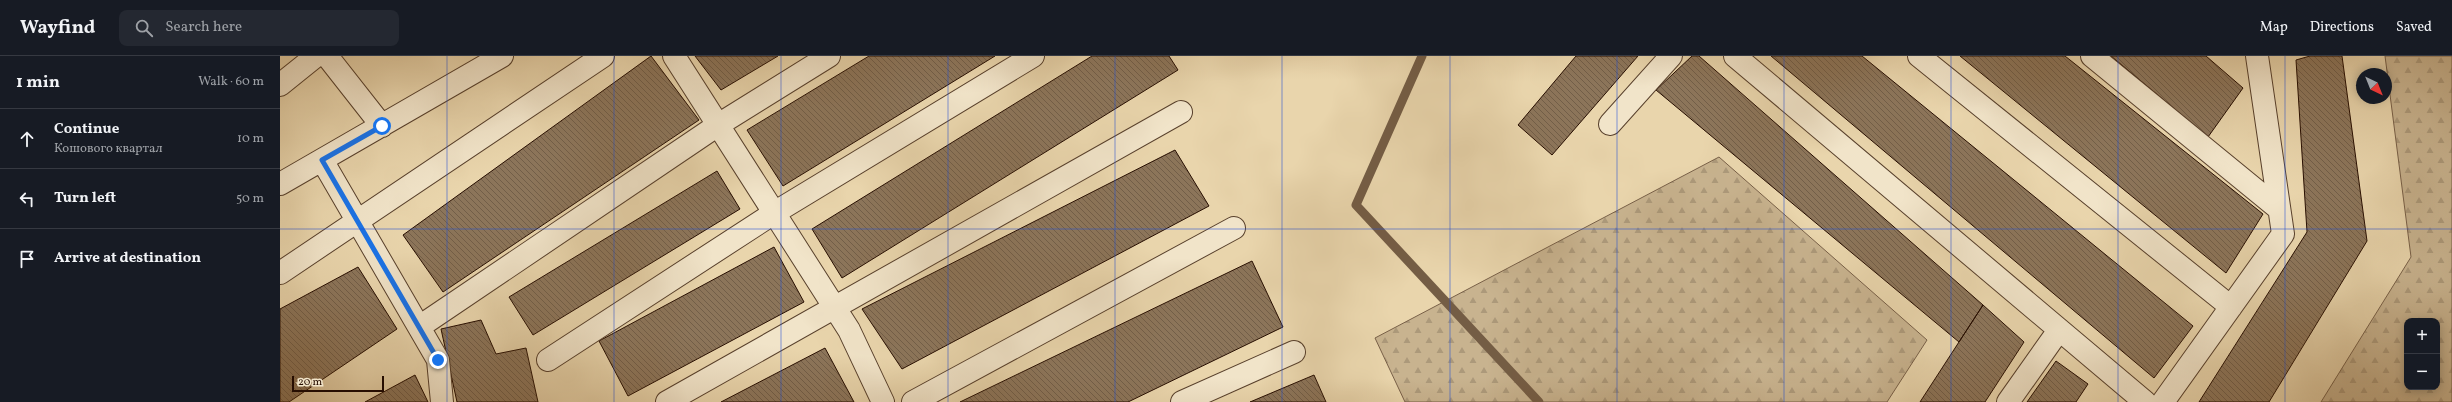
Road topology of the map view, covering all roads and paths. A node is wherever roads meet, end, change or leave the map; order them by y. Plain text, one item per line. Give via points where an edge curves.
1 (316, 56) edge
2 (328, 56) edge
3 (502, 56) edge
4 (603, 56) edge
5 (674, 56) edge
6 (828, 56) edge
7 (1033, 56) edge
8 (1671, 56) edge
9 (1735, 56) edge
10 (1919, 56) edge
11 (2092, 56) edge
12 (2253, 60) edge
13 (280, 85) edge
14 (1181, 112) dead end
15 (1610, 124) dead end
16 (718, 125) junction
17 (382, 126) junction
18 (322, 160) junction
19 (280, 184) edge
20 (2280, 209) junction
21 (774, 213) junction
22 (358, 222) junction
23 (1234, 228) dead end
24 (280, 273) edge
25 (834, 306) junction
26 (2231, 307) junction
27 (419, 327) junction
28 (2059, 330) junction
29 (1294, 352) dead end
30 (548, 360) dead end
31 (442, 402) edge
32 (667, 402) edge
33 (883, 402) edge
34 (912, 402) edge
35 (1182, 402) edge
36 (2008, 402) edge
37 (2145, 402) edge
38 (2163, 402) edge

1 - 13 street
2 - 17 street
3 - 17 street
4 - 22 street
5 - 16 street
6 - 16 street
7 - 21 street
8 - 15 street
9 - 28 street
10 - 26 street
11 - 20 street
12 - 20 street
14 - 25 street
16 - 21 street
16 - 27 street
17 - 18 street
18 - 19 street
18 - 22 street
20 - 26 street via 2283,234
21 - 25 street
21 - 30 street
22 - 24 street
22 - 27 street
23 - 34 street
25 - 32 street
25 - 33 street via 849,330
26 - 38 street
27 - 31 street via 438,360
28 - 36 street
28 - 37 street
29 - 35 street

